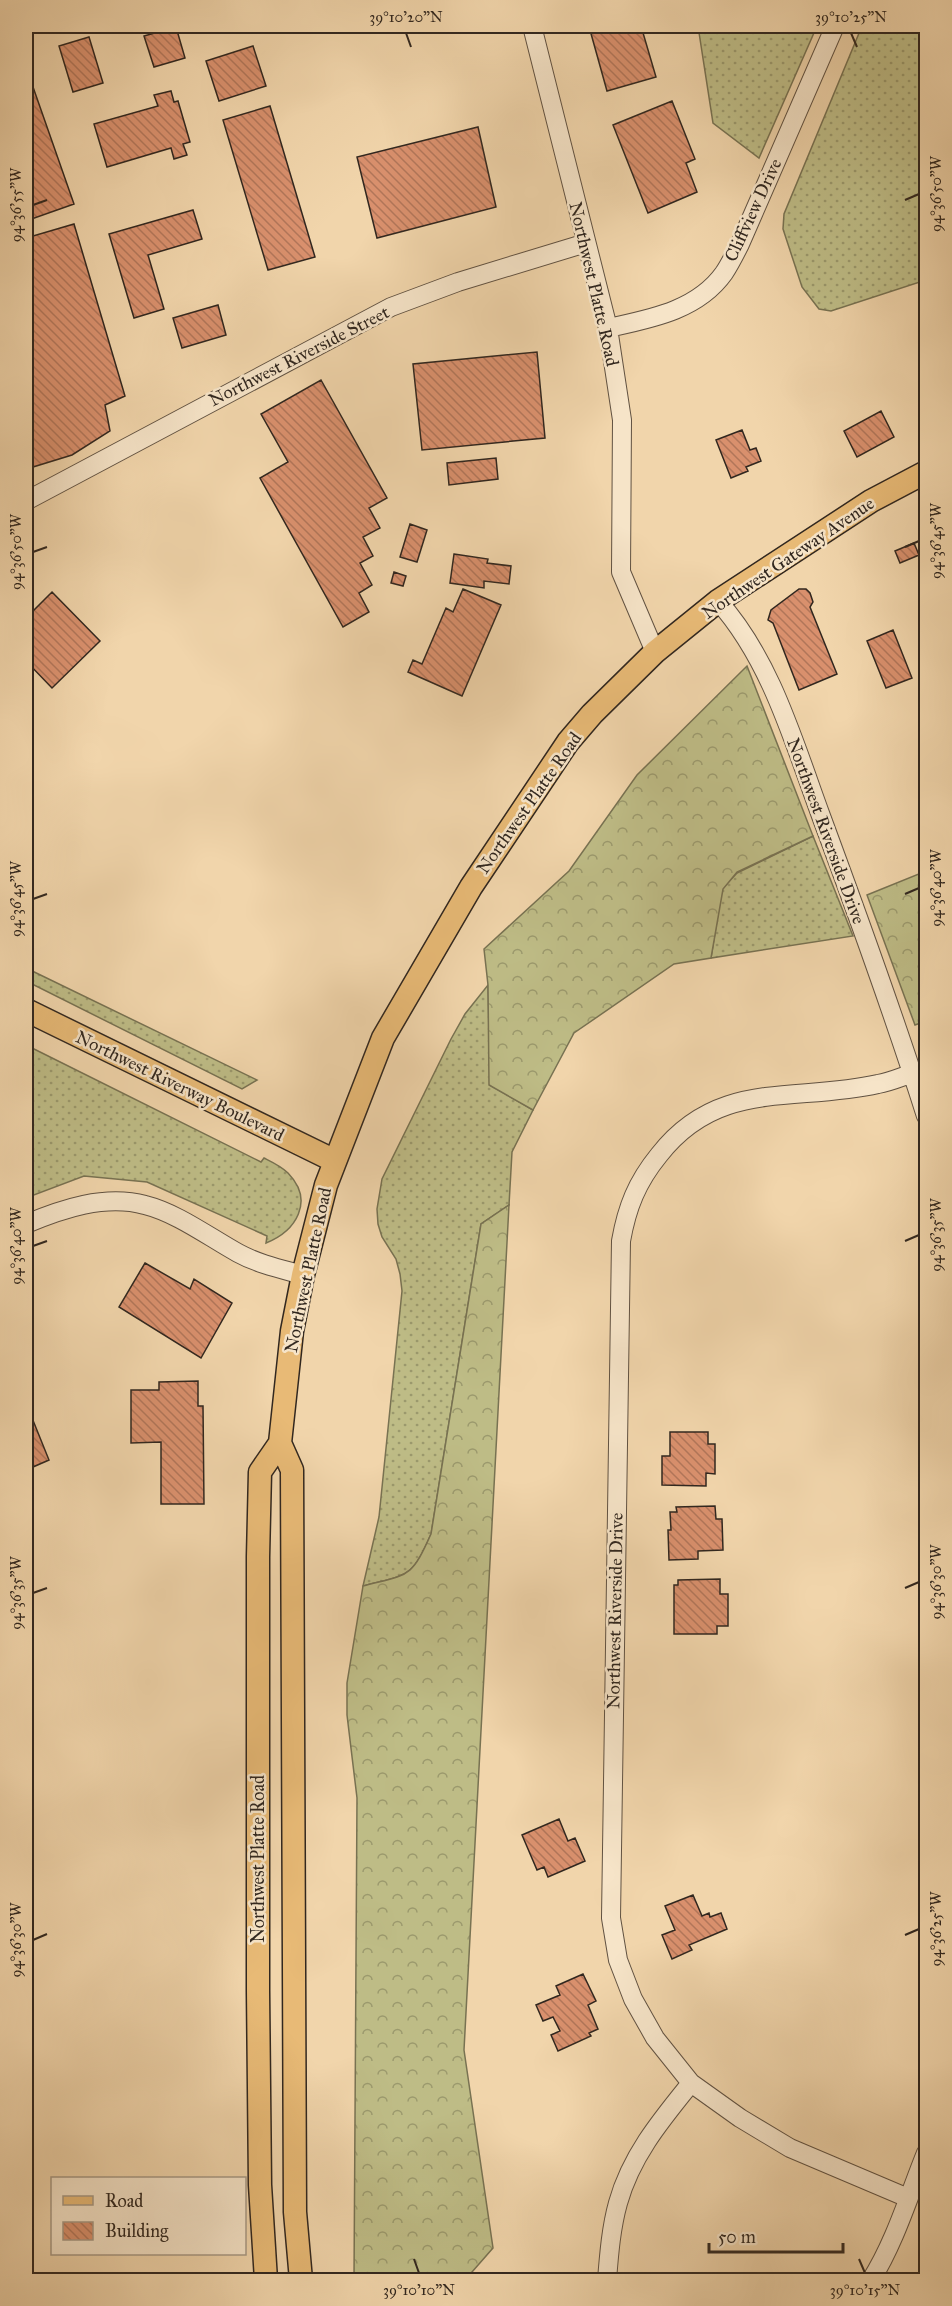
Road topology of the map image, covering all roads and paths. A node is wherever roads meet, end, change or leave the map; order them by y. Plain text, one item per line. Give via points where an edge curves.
1 (532, 26) edge
2 (835, 26) edge
3 (586, 243) junction
4 (608, 328) junction
5 (927, 472) edge
6 (26, 501) edge
7 (718, 601) junction
8 (656, 652) junction
9 (26, 1010) edge
10 (913, 1073) junction
11 (927, 1116) edge
12 (335, 1161) junction
13 (26, 1224) edge
14 (303, 1275) junction
15 (280, 1443) junction
16 (691, 2083) junction
17 (927, 2153) edge
18 (908, 2198) junction
19 (266, 2280) edge
20 (300, 2280) edge
21 (607, 2280) edge
22 (871, 2280) edge

1 - 3 street, Northwest Platte Road
2 - 4 street, Cliffview Drive via 740,244 723,274 690,303 660,316
3 - 4 street, Northwest Platte Road
3 - 6 street, Northwest Riverside Street via 391,307
4 - 8 street, Northwest Platte Road via 622,420 621,572
5 - 7 main road, Northwest Gateway Avenue via 871,501
7 - 8 main road, Northwest Gateway Avenue
7 - 10 street, Northwest Riverside Drive via 736,621 779,702
8 - 12 main road, Northwest Platte Road via 568,742 471,887 382,1038
9 - 12 main road, Northwest Riverway Boulevard
10 - 11 street, Northwest Riverside Drive
10 - 16 street, Northwest Riverside Drive via 878,1084 747,1099 722,1106 670,1140 649,1168 625,1214 621,1241 611,1918 618,1960 633,1999 655,2038
12 - 14 main road, Northwest Platte Road
13 - 14 street via 84,1205 115,1201 145,1205 185,1222 241,1255
14 - 15 main road, Northwest Platte Road via 292,1332
15 - 19 main road, Northwest Platte Road via 260,1472 258,1551 260,2179
15 - 20 main road, Northwest Platte Road via 292,1470 295,2201
16 - 18 street, Northwest Riverside Drive via 790,2148
16 - 21 street via 646,2140 628,2174 617,2204
17 - 18 street
18 - 22 street

